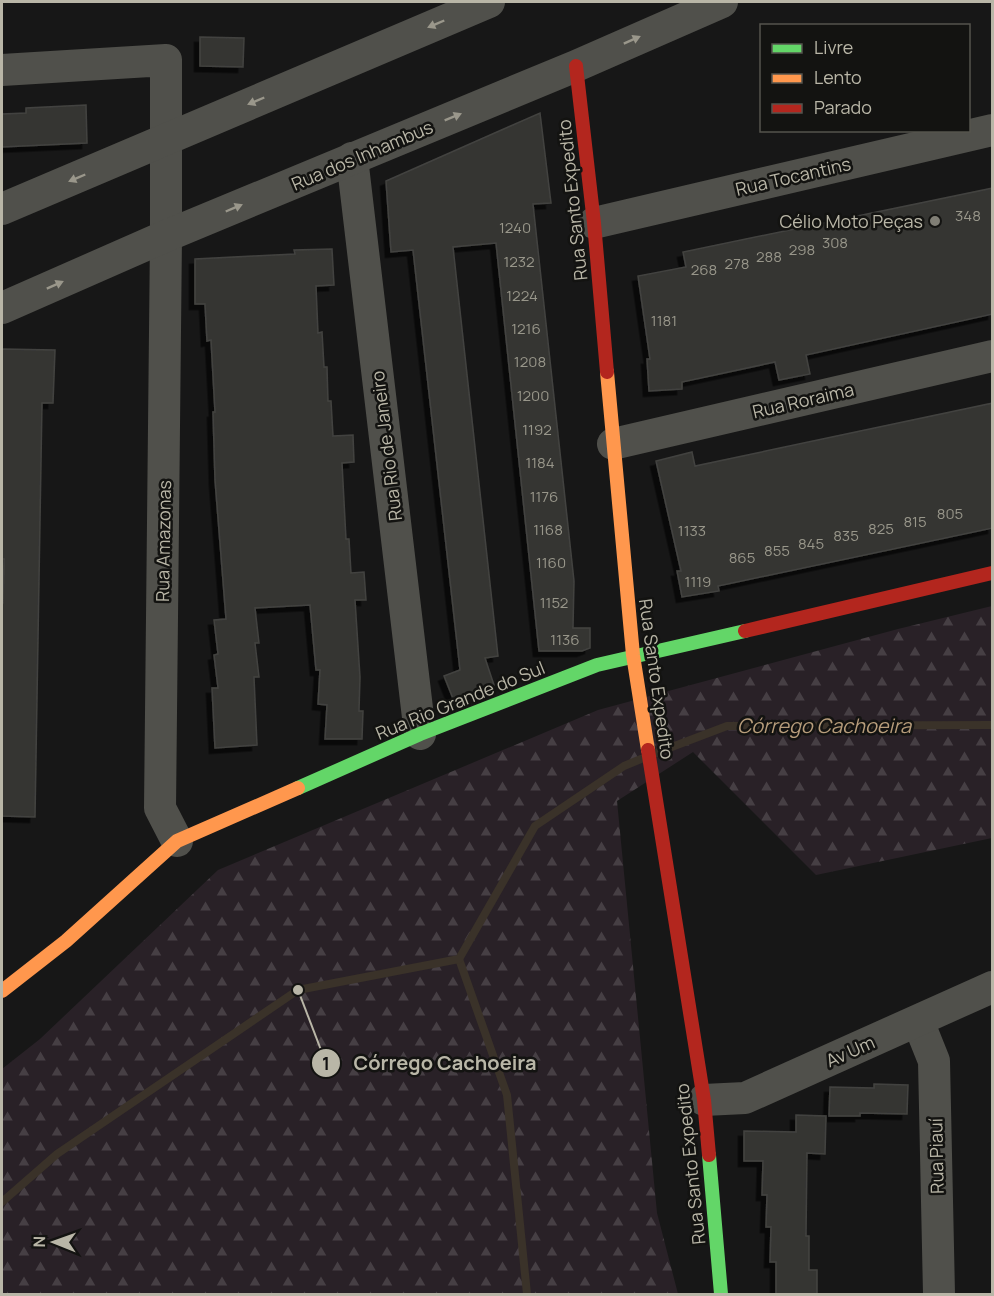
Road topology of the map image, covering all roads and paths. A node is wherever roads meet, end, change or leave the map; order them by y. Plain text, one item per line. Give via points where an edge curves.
1 (489, 2) edge
2 (722, 2) edge
3 (576, 66) junction
4 (2, 70) edge
5 (993, 130) edge
6 (166, 140) junction
7 (352, 158) junction
8 (2, 209) edge
9 (594, 223) junction
10 (166, 236) junction
11 (2, 308) edge
12 (993, 356) edge
13 (613, 444) junction
14 (993, 573) edge
15 (633, 656) junction
16 (420, 734) junction
17 (177, 841) junction
18 (993, 987) edge
19 (2, 991) edge
20 (918, 1021) junction
21 (704, 1100) junction
22 (721, 1294) edge
23 (939, 1294) edge

1 -> 6 street
3 -> 2 street, Rua dos Inhambus
7 -> 3 street, Rua dos Inhambus
3 - 9 street, Rua Santo Expedito
4 - 6 street, Rua Amazonas via 166,60
5 - 9 street, Rua Tocantins
6 -> 8 street
6 - 10 street, Rua Amazonas
10 -> 7 street, Rua dos Inhambus
7 - 16 street, Rua Rio de Janeiro
9 - 13 street, Rua Santo Expedito
11 -> 10 street, Rua dos Inhambus
10 - 17 street, Rua Amazonas via 160,808
12 - 13 street, Rua Roraima
13 - 15 street, Rua Santo Expedito
14 - 15 street, Rua Rio Grande do Sul
15 - 16 street, Rua Rio Grande do Sul via 597,665
15 - 21 street, Rua Santo Expedito
16 - 17 street, Rua Rio Grande do Sul
17 - 19 street, Rua Rio Grande do Sul via 66,941
18 - 20 street, Av Um
20 - 21 street, Av Um via 745,1098
20 - 23 street, Rua Piauí via 934,1061
21 - 22 street, Rua Santo Expedito

